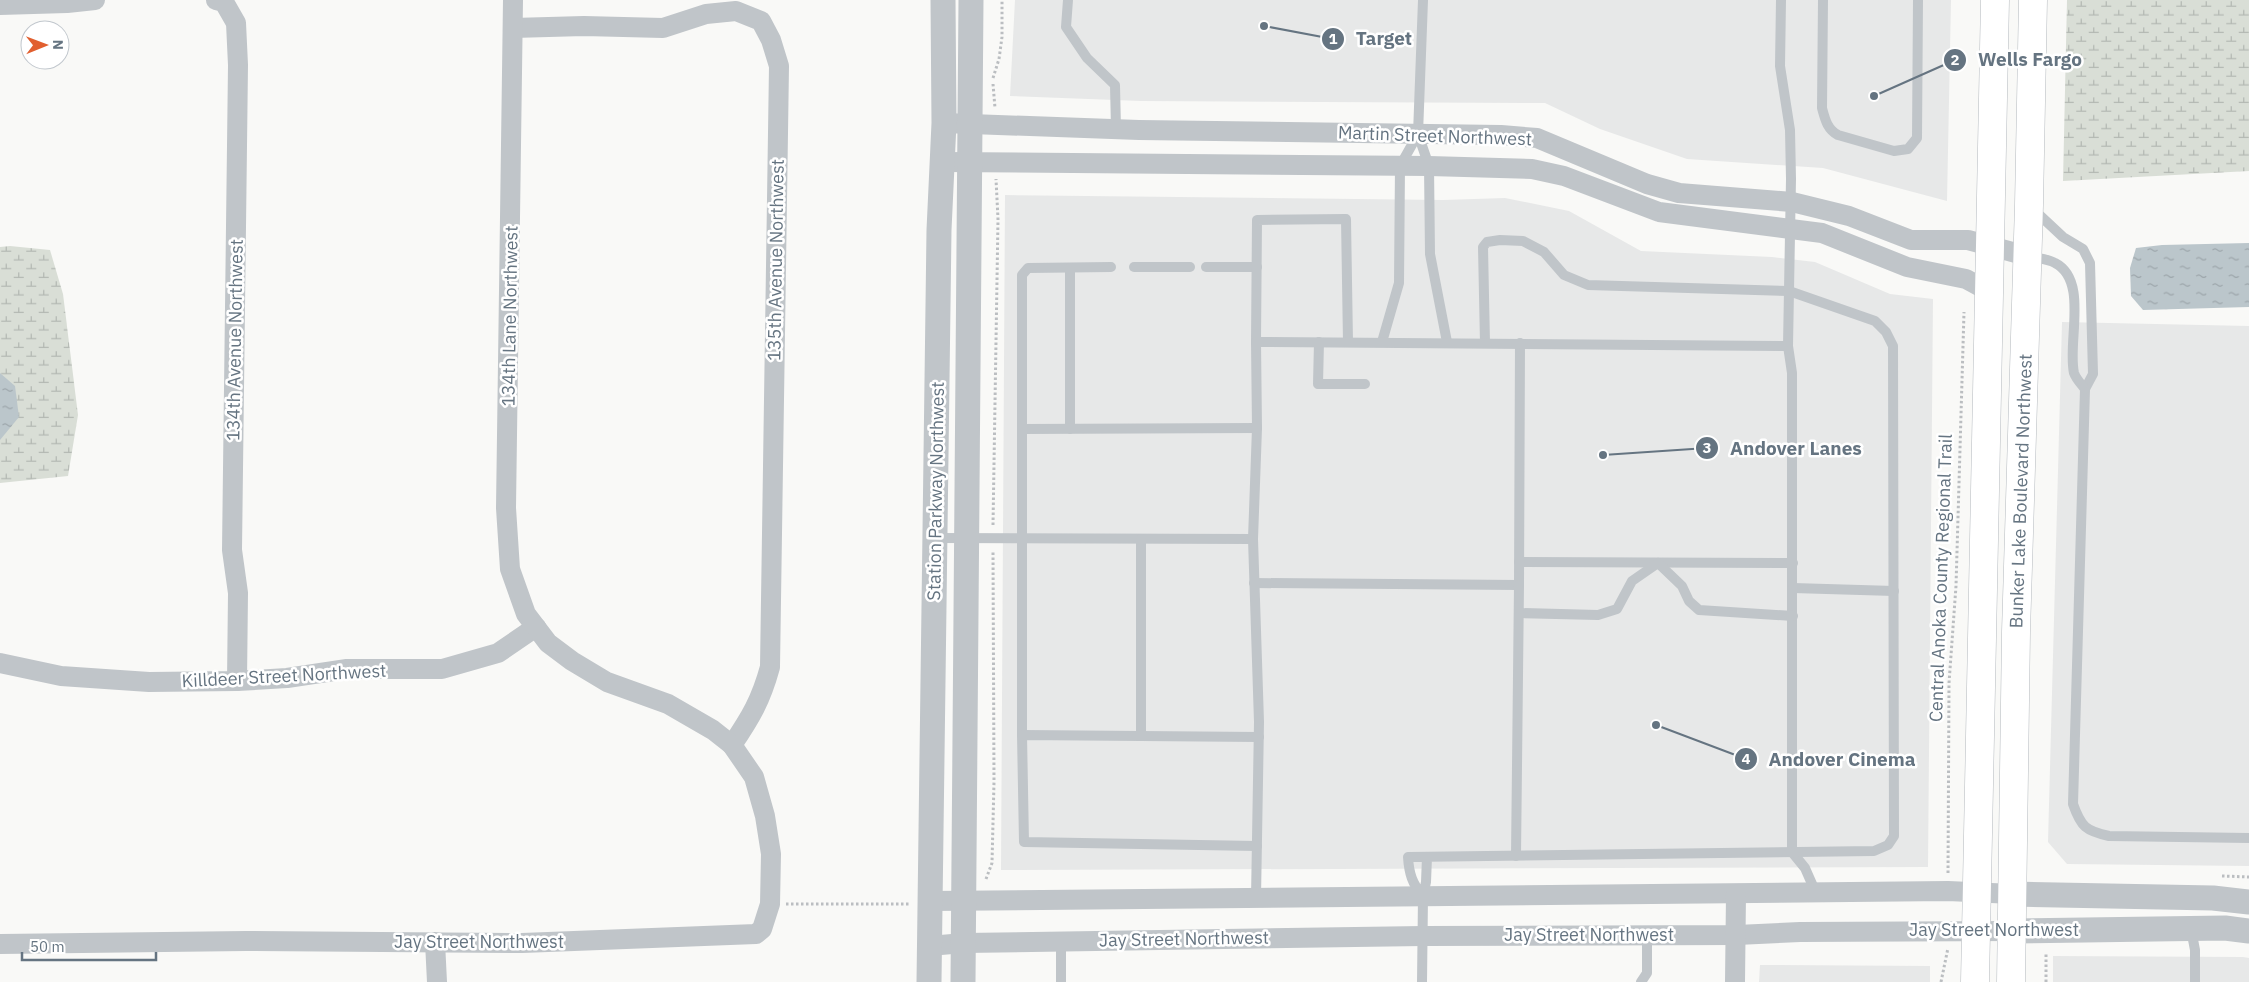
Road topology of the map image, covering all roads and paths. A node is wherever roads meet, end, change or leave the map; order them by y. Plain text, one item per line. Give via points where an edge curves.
1 (95, 0) edge
2 (513, 0) edge
3 (942, 0) edge
4 (971, 0) edge
5 (1002, 0) edge
6 (1068, 0) edge
7 (1423, 0) edge
8 (1782, 0) edge
9 (1823, 0) edge
10 (1918, 0) edge
11 (1995, 0) edge
12 (2032, 0) edge
13 (220, 1) edge
14 (0, 5) edge
15 (513, 28) junction
16 (944, 123) junction
17 (982, 124) junction
18 (1116, 129) junction
19 (1418, 134) junction
20 (943, 162) junction
21 (970, 162) junction
22 (1400, 166) junction
23 (1429, 166) junction
24 (1792, 202) junction
25 (2029, 204) junction
26 (1791, 227) junction
27 (1990, 248) junction
28 (2028, 256) junction
29 (1206, 266) dead end
30 (1257, 266) junction
31 (1111, 267) dead end
32 (1134, 267) dead end
33 (1190, 267) dead end
34 (1070, 268) junction
35 (1790, 291) junction
36 (1990, 292) junction
37 (1964, 310) dead end
38 (1256, 342) junction
39 (1319, 342) junction
40 (1348, 342) junction
41 (1382, 342) junction
42 (1447, 342) junction
43 (1485, 343) junction
44 (1520, 343) junction
45 (1788, 346) junction
46 (1365, 384) dead end
47 (2085, 390) junction
48 (1257, 428) junction
49 (1022, 429) junction
50 (1070, 429) junction
51 (935, 538) junction
52 (966, 538) junction
53 (1023, 538) junction
54 (1141, 539) junction
55 (1253, 539) junction
56 (1519, 562) junction
57 (1658, 563) junction
58 (1793, 564) junction
59 (1254, 583) junction
60 (1519, 585) junction
61 (1793, 588) junction
62 (1894, 590) junction
63 (1519, 613) junction
64 (1793, 616) junction
65 (536, 627) junction
66 (0, 663) edge
67 (237, 681) junction
68 (1022, 735) junction
69 (1141, 736) junction
70 (1259, 736) junction
71 (732, 745) junction
72 (2249, 838) edge
73 (1257, 846) junction
74 (1792, 852) junction
75 (1516, 856) junction
76 (1428, 857) junction
77 (1948, 892) junction
78 (1816, 893) junction
79 (1978, 893) junction
80 (1736, 894) junction
81 (2013, 894) junction
82 (1423, 896) junction
83 (1256, 898) junction
84 (922, 902) junction
85 (964, 902) junction
86 (2249, 902) edge
87 (770, 904) junction
88 (2190, 928) junction
89 (2249, 931) edge
90 (1976, 932) junction
91 (2012, 932) junction
92 (1648, 935) junction
93 (1737, 935) junction
94 (1423, 936) junction
95 (1061, 941) junction
96 (435, 942) junction
97 (964, 943) junction
98 (0, 944) edge
99 (929, 946) junction
100 (2046, 950) dead end
101 (437, 982) edge
102 (929, 982) edge
103 (963, 982) edge
104 (1061, 982) edge
105 (1422, 982) edge
106 (1642, 982) edge
107 (1736, 982) edge
108 (1975, 982) edge
109 (2011, 982) edge
110 (2046, 982) edge
111 (2195, 982) edge

1 - 14 street
2 - 15 street, 134th Lane Northwest
3 - 16 street, Station Parkway Northwest
4 - 17 street, Station Parkway Northwest
5 - 17 path via 999,59
6 - 18 lane via 1066,27 1087,58 1115,85
7 - 19 lane
8 - 24 lane via 1780,66 1790,130
9 - 10 lane via 1822,108 1828,126 1838,135 1894,151 1908,149 1917,138
11 - 27 main road, Bunker Lake Boulevard Northwest
12 - 25 main road, Bunker Lake Boulevard Northwest
13 - 67 street, 134th Avenue Northwest via 236,23 238,65 232,550 238,593
15 - 65 street, 134th Lane Northwest via 506,508 510,569 526,614
15 - 71 street, 135th Avenue Northwest via 663,28 706,14 736,12 762,21 774,48 779,66 770,667 754,713
16 - 17 street, Martin Street Northwest
16 - 20 street, Station Parkway Northwest
17 - 18 street, Martin Street Northwest
17 - 21 street, Station Parkway Northwest
18 - 19 street, Martin Street Northwest
19 - 22 lane
19 - 23 lane
19 - 24 street, Martin Street Northwest via 1537,138 1646,184 1679,193
20 - 21 street, Martin Street Northwest
20 - 51 street, Station Parkway Northwest via 939,230
21 - 22 street, Martin Street Northwest
21 - 52 street, Station Parkway Northwest
22 - 23 street, Martin Street Northwest
22 - 41 lane via 1399,283
23 - 26 street, Martin Street Northwest via 1532,169 1564,176 1659,212
23 - 42 lane via 1430,254
24 - 26 lane
24 - 27 street, Martin Street Northwest via 1849,216 1912,240 1968,240
25 - 28 main road, Bunker Lake Boulevard Northwest
25 - 47 lane via 2063,237 2083,249 2090,263 2093,374
26 - 35 lane
26 - 36 street, Martin Street Northwest via 1822,233 1907,266 1966,279
27 - 28 street, Martin Street Northwest
27 - 36 main road, Bunker Lake Boulevard Northwest
28 - 47 lane via 2054,262 2066,270 2071,280 2074,374
28 - 81 main road, Bunker Lake Boulevard Northwest via 2016,632
29 - 30 lane
30 - 38 lane
30 - 40 lane via 1257,220 1346,219
31 - 34 lane
32 - 33 lane
34 - 49 lane via 1028,268 1022,275
34 - 50 lane
35 - 43 lane via 1588,285 1564,275 1544,252 1523,241 1487,242 1483,247
35 - 45 lane
35 - 62 lane via 1875,322 1886,332 1893,346
36 - 79 main road, Bunker Lake Boulevard Northwest
37 - 77 path, Central Anoka County Regional Trail via 1956,586 1949,683
38 - 39 lane
38 - 48 lane
39 - 40 lane
39 - 46 lane via 1318,384
40 - 41 lane
41 - 42 lane
42 - 43 lane
43 - 44 lane
44 - 45 lane
44 - 56 lane
45 - 58 lane via 1792,373
47 - 72 lane via 2072,804 2079,823 2092,833
48 - 50 lane
48 - 55 lane
49 - 50 lane
49 - 53 lane
51 - 52 lane
51 - 84 street, Station Parkway Northwest
52 - 53 lane
52 - 85 street, Station Parkway Northwest
53 - 54 lane
53 - 68 lane
54 - 55 lane
54 - 69 lane
55 - 59 lane
56 - 57 lane
56 - 60 lane
57 - 58 lane
57 - 63 lane via 1632,581 1617,609 1598,615
57 - 64 lane via 1682,586 1689,601 1699,610
58 - 61 lane
59 - 60 lane
59 - 70 lane
60 - 63 lane
61 - 62 lane
61 - 64 lane
62 - 74 lane via 1894,836 1888,845 1874,852
63 - 75 lane
64 - 74 lane
65 - 67 street, Killdeer Street Northwest via 498,653 442,669 347,669
65 - 71 street via 548,643 572,662 607,682 668,704
66 - 67 street, Killdeer Street Northwest via 61,676 149,682
68 - 69 lane
68 - 73 lane via 1024,842
69 - 70 lane
70 - 73 lane
71 - 87 street, Jay Street Northwest via 754,777 765,816 771,854
73 - 83 lane
74 - 75 lane
74 - 78 lane via 1805,868
75 - 76 lane
76 - 82 lane
76 - 82 lane via 1408,857 1414,886
77 - 78 street, Jay Street Northwest
77 - 79 street, Jay Street Northwest
78 - 80 street, Jay Street Northwest
79 - 81 street, Jay Street Northwest
79 - 90 main road, Bunker Lake Boulevard Northwest
80 - 82 street, Jay Street Northwest
80 - 93 street
81 - 86 street, Jay Street Northwest via 2213,898
81 - 91 main road, Bunker Lake Boulevard Northwest
82 - 83 street, Jay Street Northwest
82 - 94 lane
83 - 85 street, Jay Street Northwest
84 - 85 street, Jay Street Northwest
84 - 87 path
84 - 99 street, Station Parkway Northwest
85 - 97 street, Station Parkway Northwest
87 - 96 street, Jay Street Northwest via 762,929 756,934 522,943
88 - 89 street, Jay Street Northwest
88 - 91 street, Jay Street Northwest
88 - 111 lane via 2195,950
90 - 91 street, Jay Street Northwest
90 - 93 street, Jay Street Northwest
90 - 108 main road, Bunker Lake Boulevard Northwest
91 - 109 main road, Bunker Lake Boulevard Northwest
92 - 93 street, Jay Street Northwest
92 - 94 street, Jay Street Northwest
92 - 106 lane via 1647,973
93 - 107 street
94 - 95 street, Jay Street Northwest
94 - 105 lane
95 - 97 street, Jay Street Northwest
95 - 104 lane
96 - 98 street, Jay Street Northwest
96 - 101 street
97 - 99 street, Jay Street Northwest
97 - 103 street, Station Parkway Northwest
99 - 102 street, Station Parkway Northwest
100 - 110 path

